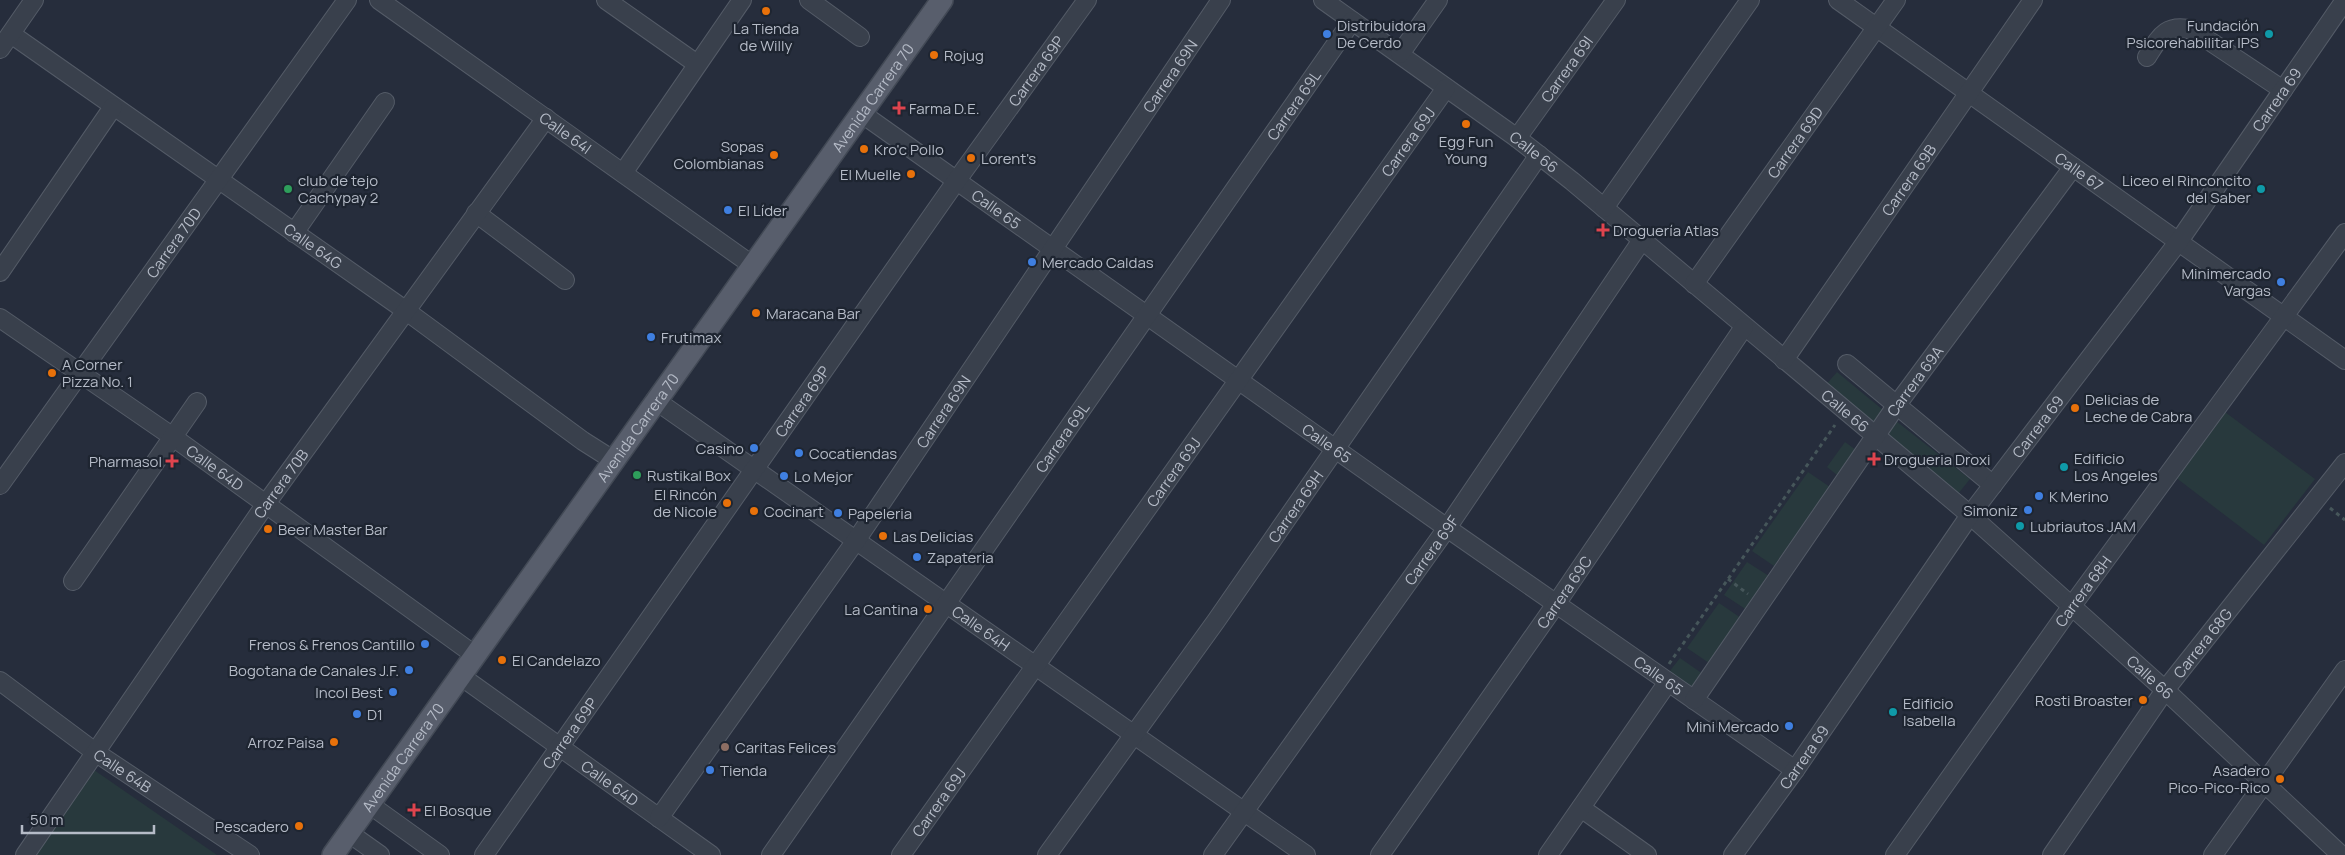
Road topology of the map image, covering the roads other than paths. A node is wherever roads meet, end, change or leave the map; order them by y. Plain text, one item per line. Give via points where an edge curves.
1 (34, 0) edge
2 (347, 0) edge
3 (380, 0) edge
4 (606, 0) edge
5 (742, 0) edge
6 (809, 0) edge
7 (942, 0) edge
8 (1087, 0) edge
9 (1221, 0) edge
10 (1323, 0) edge
11 (1438, 0) edge
12 (1616, 0) edge
13 (1750, 0) edge
14 (1838, 0) edge
15 (1896, 0) edge
16 (2033, 0) edge
17 (2345, 0) edge
18 (1352, 21) junction
19 (1877, 27) junction
20 (11, 34) junction
21 (860, 37) dead end
22 (0, 49) edge
23 (1400, 54) junction
24 (2147, 57) dead end
25 (697, 64) junction
26 (1446, 88) junction
27 (2283, 90) junction
28 (1968, 92) junction
29 (385, 102) dead end
30 (113, 107) junction
31 (861, 113) junction
32 (546, 118) junction
33 (1517, 138) junction
34 (1539, 155) junction
35 (2073, 167) junction
36 (623, 173) junction
37 (957, 180) junction
38 (219, 181) junction
39 (1604, 208) junction
40 (476, 214) junction
41 (294, 233) junction
42 (2345, 234) edge
43 (1642, 240) junction
44 (2178, 241) junction
45 (1053, 249) junction
46 (752, 265) junction
47 (0, 272) edge
48 (565, 280) dead end
49 (1694, 284) junction
50 (405, 310) junction
51 (1147, 316) junction
52 (0, 318) edge
53 (2285, 318) junction
54 (1744, 327) junction
55 (1784, 360) junction
56 (2345, 360) edge
57 (1846, 364) dead end
58 (81, 372) junction
59 (1238, 380) junction
60 (655, 400) junction
61 (197, 402) dead end
62 (1896, 406) junction
63 (1875, 436) junction
64 (173, 437) junction
65 (1335, 449) junction
66 (613, 460) junction
67 (2345, 463) edge
68 (756, 468) junction
69 (1993, 485) junction
70 (0, 486) edge
71 (265, 505) junction
72 (1970, 515) junction
73 (1447, 528) junction
74 (857, 539) junction
75 (73, 581) dead end
76 (947, 602) junction
77 (1556, 604) junction
78 (2071, 608) junction
79 (476, 656) junction
80 (1036, 665) junction
81 (2345, 670) edge
82 (462, 677) junction
83 (1664, 679) junction
84 (0, 681) edge
85 (2165, 690) junction
86 (1694, 700) junction
87 (1134, 734) junction
88 (561, 748) junction
89 (95, 752) junction
90 (1796, 770) junction
91 (2264, 784) junction
92 (369, 804) junction
93 (1581, 808) junction
94 (1244, 811) junction
95 (659, 818) junction
96 (349, 832) junction
97 (25, 855) edge
98 (250, 855) edge
99 (333, 855) edge
100 (380, 855) edge
101 (440, 855) edge
102 (484, 855) edge
103 (711, 855) edge
104 (771, 855) edge
105 (901, 855) edge
106 (1046, 855) edge
107 (1213, 855) edge
108 (1306, 855) edge
109 (1380, 855) edge
110 (1548, 855) edge
111 (1647, 855) edge
112 (1734, 855) edge
113 (1895, 855) edge
114 (2052, 855) edge
115 (2213, 855) edge
116 (2341, 855) edge

1 - 20 street
2 - 38 street, Carrera 70D
3 - 32 street, Calle 64I
4 - 25 street
5 - 25 street
6 - 21 street
7 - 31 main road, Avenida Carrera 70
8 - 37 street, Carrera 69P
9 - 45 street, Carrera 69N
10 - 18 street, Calle 66
11 - 23 street
12 - 33 street, Carrera 69I
13 - 39 street
14 - 19 street, Calle 67
15 - 19 street, Carrera 69D
16 - 28 street, Carrera 69B
17 - 27 street, Carrera 69
18 - 23 street, Calle 66
18 - 51 street, Carrera 69L
19 - 28 street, Calle 67
19 - 49 street, Carrera 69D
20 - 22 street
20 - 30 street, Calle 64G
23 - 26 street, Calle 66
24 - 27 street via 2161,36 2172,27 2181,27 2193,30
25 - 36 street
26 - 33 street, Calle 66
26 - 59 street, Carrera 69J
27 - 44 street, Carrera 69
28 - 35 street, Calle 67
28 - 55 street, Carrera 69B
29 - 41 street
30 - 38 street, Calle 64G
30 - 47 street
31 - 37 street, Calle 65
31 - 46 main road, Avenida Carrera 70
32 - 36 street, Calle 64I
32 - 40 street, Carrera 70B
33 - 34 street, Calle 66
34 - 39 street, Calle 66
34 - 65 street, Carrera 69H
35 - 44 street, Calle 67
35 - 62 street, Carrera 69A
36 - 46 street, Calle 64I
37 - 45 street, Calle 65
37 - 68 street, Carrera 69P
38 - 41 street, Calle 64G
38 - 58 street, Carrera 70D
39 - 43 street, Calle 66
40 - 48 street
40 - 50 street, Carrera 70B
41 - 50 street, Calle 64G
42 - 53 street, Carrera 68H
43 - 49 street, Calle 66
43 - 73 street, Carrera 69F
44 - 53 street, Calle 67
44 - 69 street, Carrera 69
45 - 51 street, Calle 65
45 - 74 street, Carrera 69N
46 - 60 main road, Avenida Carrera 70
49 - 54 street, Calle 66
50 - 66 street, Calle 64G
50 - 71 street, Carrera 70B
51 - 59 street, Calle 65
51 - 76 street, Carrera 69L
52 - 58 street, Calle 64D
53 - 56 street, Calle 67
53 - 78 street, Carrera 68H
54 - 55 street, Calle 66
54 - 77 street, Carrera 69C
55 - 63 street, Calle 66
57 - 62 street
58 - 64 street, Calle 64D
58 - 70 street, Carrera 70D
59 - 65 street, Calle 65
59 - 80 street, Carrera 69J
60 - 66 main road, Avenida Carrera 70
60 - 68 street, Calle 64H
61 - 64 street
62 - 63 street, Carrera 69A
62 - 69 street
63 - 72 street, Calle 66
63 - 86 street, Carrera 69A
64 - 71 street, Calle 64D
64 - 75 street
65 - 73 street, Calle 65
65 - 87 street, Carrera 69H
66 - 79 main road, Avenida Carrera 70
67 - 85 street, Carrera 68G
68 - 74 street, Calle 64H
68 - 88 street, Carrera 69P
69 - 72 street, Carrera 69
71 - 79 street, Calle 64D
71 - 89 street, Carrera 70B
72 - 78 street, Calle 66
72 - 90 street, Carrera 69
73 - 77 street, Calle 65
73 - 94 street, Carrera 69F
74 - 76 street, Calle 64H
74 - 95 street, Carrera 69N
76 - 80 street, Calle 64H
76 - 104 street, Carrera 69L
77 - 83 street, Calle 65
77 - 109 street, Carrera 69C
78 - 85 street, Calle 66
78 - 113 street, Carrera 68H
79 - 82 main road, Avenida Carrera 70
80 - 87 street, Calle 64H
80 - 105 street, Carrera 69J
81 - 91 street
82 - 88 street, Calle 64D
82 - 92 main road, Avenida Carrera 70
83 - 86 street, Calle 65
83 - 93 street
84 - 89 street, Calle 64B
85 - 91 street, Calle 66
85 - 114 street, Carrera 68G
86 - 90 street, Calle 65
87 - 94 street, Calle 64H
87 - 106 street, Carrera 69H
88 - 95 street, Calle 64D
88 - 102 street, Carrera 69P
89 - 97 street, Carrera 70B
89 - 98 street, Calle 64B
90 - 112 street, Carrera 69
91 - 115 street
91 - 116 street, Calle 66
92 - 96 main road, Avenida Carrera 70
92 - 101 street
93 - 110 street
93 - 111 street
94 - 107 street, Carrera 69F
94 - 108 street, Calle 64H
95 - 103 street, Calle 64D
96 - 99 main road, Avenida Carrera 70
96 - 100 street

